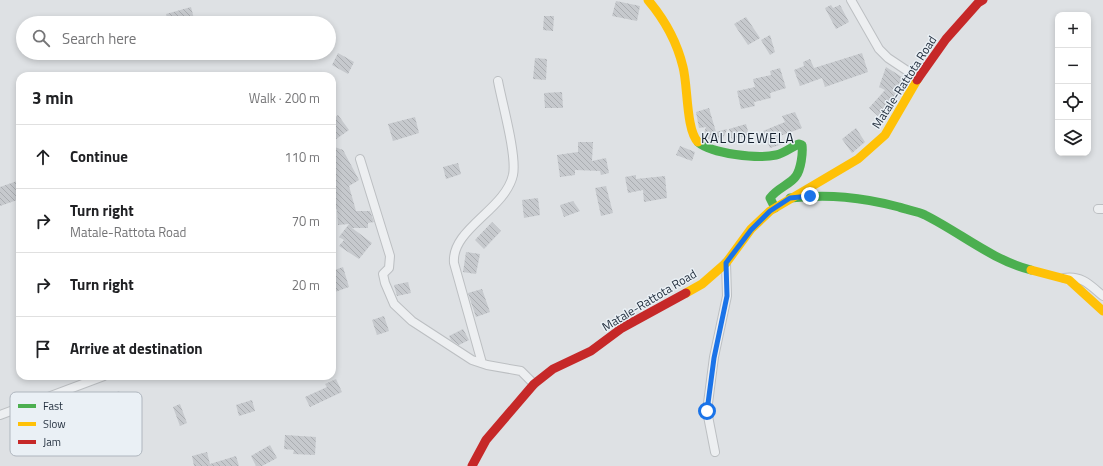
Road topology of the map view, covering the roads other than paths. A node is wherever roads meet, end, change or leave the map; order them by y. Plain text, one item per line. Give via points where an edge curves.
1 (648, 0) edge
2 (851, 0) edge
3 (983, 0) edge
4 (918, 78) junction
5 (498, 81) dead end
6 (360, 158) dead end
7 (790, 198) junction
8 (775, 208) junction
9 (726, 263) junction
10 (1064, 278) junction
11 (1103, 296) edge
12 (1103, 311) edge
13 (482, 363) junction
14 (93, 380) edge
15 (534, 384) junction
16 (61, 392) edge
17 (10, 411) edge
18 (0, 415) edge
19 (715, 452) dead end
20 (472, 466) edge

1 - 8 main road via 668,24 677,48 686,82 691,128 702,147 764,156 775,155 802,145 803,152 796,176 770,198
2 - 4 street via 879,49
3 - 4 main road, Matale-Rattota Road via 946,39
4 - 7 main road, Matale-Rattota Road via 885,135 858,160
5 - 13 street via 514,158 513,174 498,203 461,239 453,255
6 - 13 street via 390,256 389,268 383,274 384,283 394,304 412,321 472,360
7 - 8 main road, Matale-Rattota Road
7 - 10 main road via 820,195 868,199 914,211 924,214 1014,266
8 - 9 main road, Matale-Rattota Road via 751,230
9 - 15 main road, Matale-Rattota Road via 702,284 622,328 591,351 553,369
9 - 19 street via 727,296 714,358 707,411
10 - 11 street via 1077,278 1087,282
10 - 12 main road via 1079,288
13 - 15 street via 521,371
14 - 16 street
15 - 20 main road, Matale-Rattota Road via 486,440
17 - 18 street

